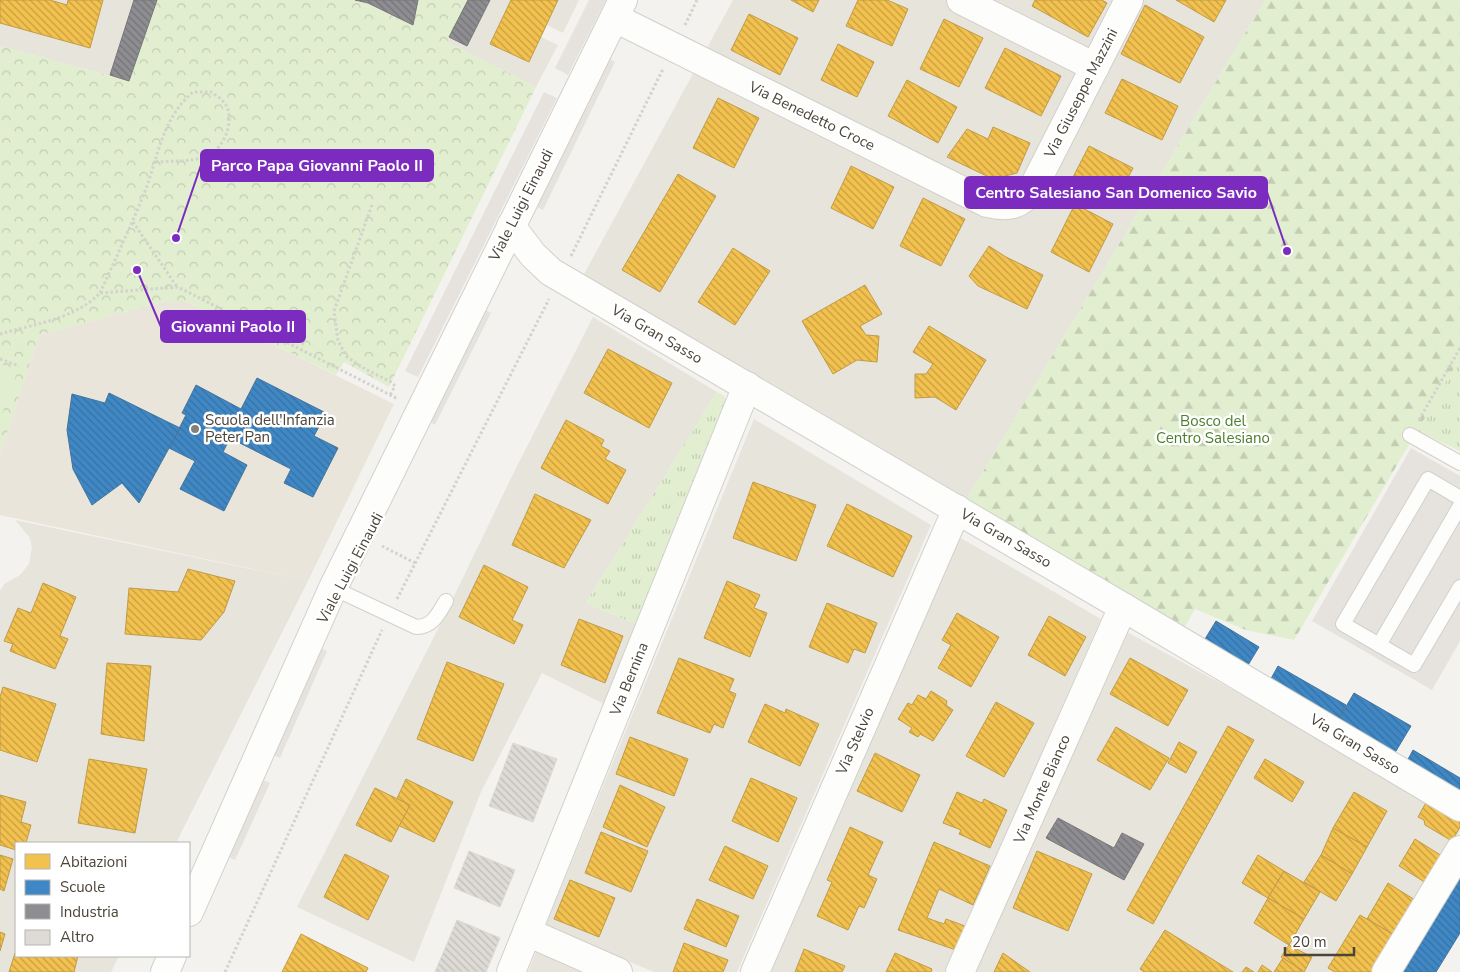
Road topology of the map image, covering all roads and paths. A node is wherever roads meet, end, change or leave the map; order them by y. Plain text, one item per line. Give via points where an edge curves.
1 (697, 0) edge
2 (961, 0) edge
3 (1129, 0) edge
4 (619, 9) edge
5 (674, 47) junction
6 (1095, 67) junction
7 (156, 162) junction
8 (372, 205) dead end
9 (1012, 205) joint
10 (133, 221) junction
11 (511, 226) junction
12 (492, 262) junction
13 (560, 266) junction
14 (178, 288) junction
15 (100, 293) junction
16 (0, 334) edge
17 (1460, 348) edge
18 (0, 359) edge
19 (19, 366) dead end
20 (746, 386) junction
21 (390, 395) junction
22 (411, 405) junction
23 (1410, 435) joint
24 (1460, 463) edge
25 (1460, 498) edge
26 (1460, 506) edge
27 (957, 509) junction
28 (380, 545) dead end
29 (415, 563) dead end
30 (1460, 587) edge
31 (336, 589) junction
32 (446, 601) dead end
33 (1123, 607) junction
34 (1379, 645) junction
35 (1460, 807) edge
36 (1460, 850) edge
37 (190, 910) edge
38 (527, 932) junction
39 (172, 957) edge
40 (166, 972) edge
41 (511, 972) edge
42 (618, 972) edge
43 (755, 972) edge
44 (960, 972) edge
45 (1386, 972) edge

1 - 5 path
2 - 6 street
3 - 6 street, Via Giuseppe Mazzini
4 - 5 street, Via Benedetto Croce
4 - 11 street, Viale Luigi Einaudi
5 - 9 street, Via Benedetto Croce via 987,203
5 - 13 path
6 - 9 street, Via Giuseppe Mazzini via 1033,188 1026,198
7 - 7 path via 173,113 193,92 212,92 226,105 229,124 223,142 210,155
7 - 10 path
8 - 21 path via 334,311 338,341 347,357 391,382 394,386
10 - 14 path
10 - 15 path
11 - 12 street, Viale Luigi Einaudi
11 - 13 street, Via Gran Sasso via 533,255
12 - 13 street, Via Gran Sasso
12 - 22 street, Viale Luigi Einaudi
13 - 20 street, Via Gran Sasso
14 - 15 path
14 - 21 path
15 - 16 path via 90,304 76,311
17 - 23 path
18 - 19 path
20 - 27 street, Via Gran Sasso
20 - 38 street, Via Bernina
21 - 22 path
22 - 31 street, Viale Luigi Einaudi
23 - 24 lane
25 - 34 lane via 1428,479 1343,624
26 - 34 lane
27 - 33 street, Via Gran Sasso
27 - 43 street, Via Stelvio
28 - 29 path
30 - 34 lane via 1414,665
31 - 32 lane via 416,627 434,622
31 - 37 street, Viale Luigi Einaudi via 296,668
33 - 35 street, Via Gran Sasso
33 - 44 street, Via Monte Bianco
36 - 45 street
38 - 41 street, Via Bernina
38 - 42 street
39 - 40 street

